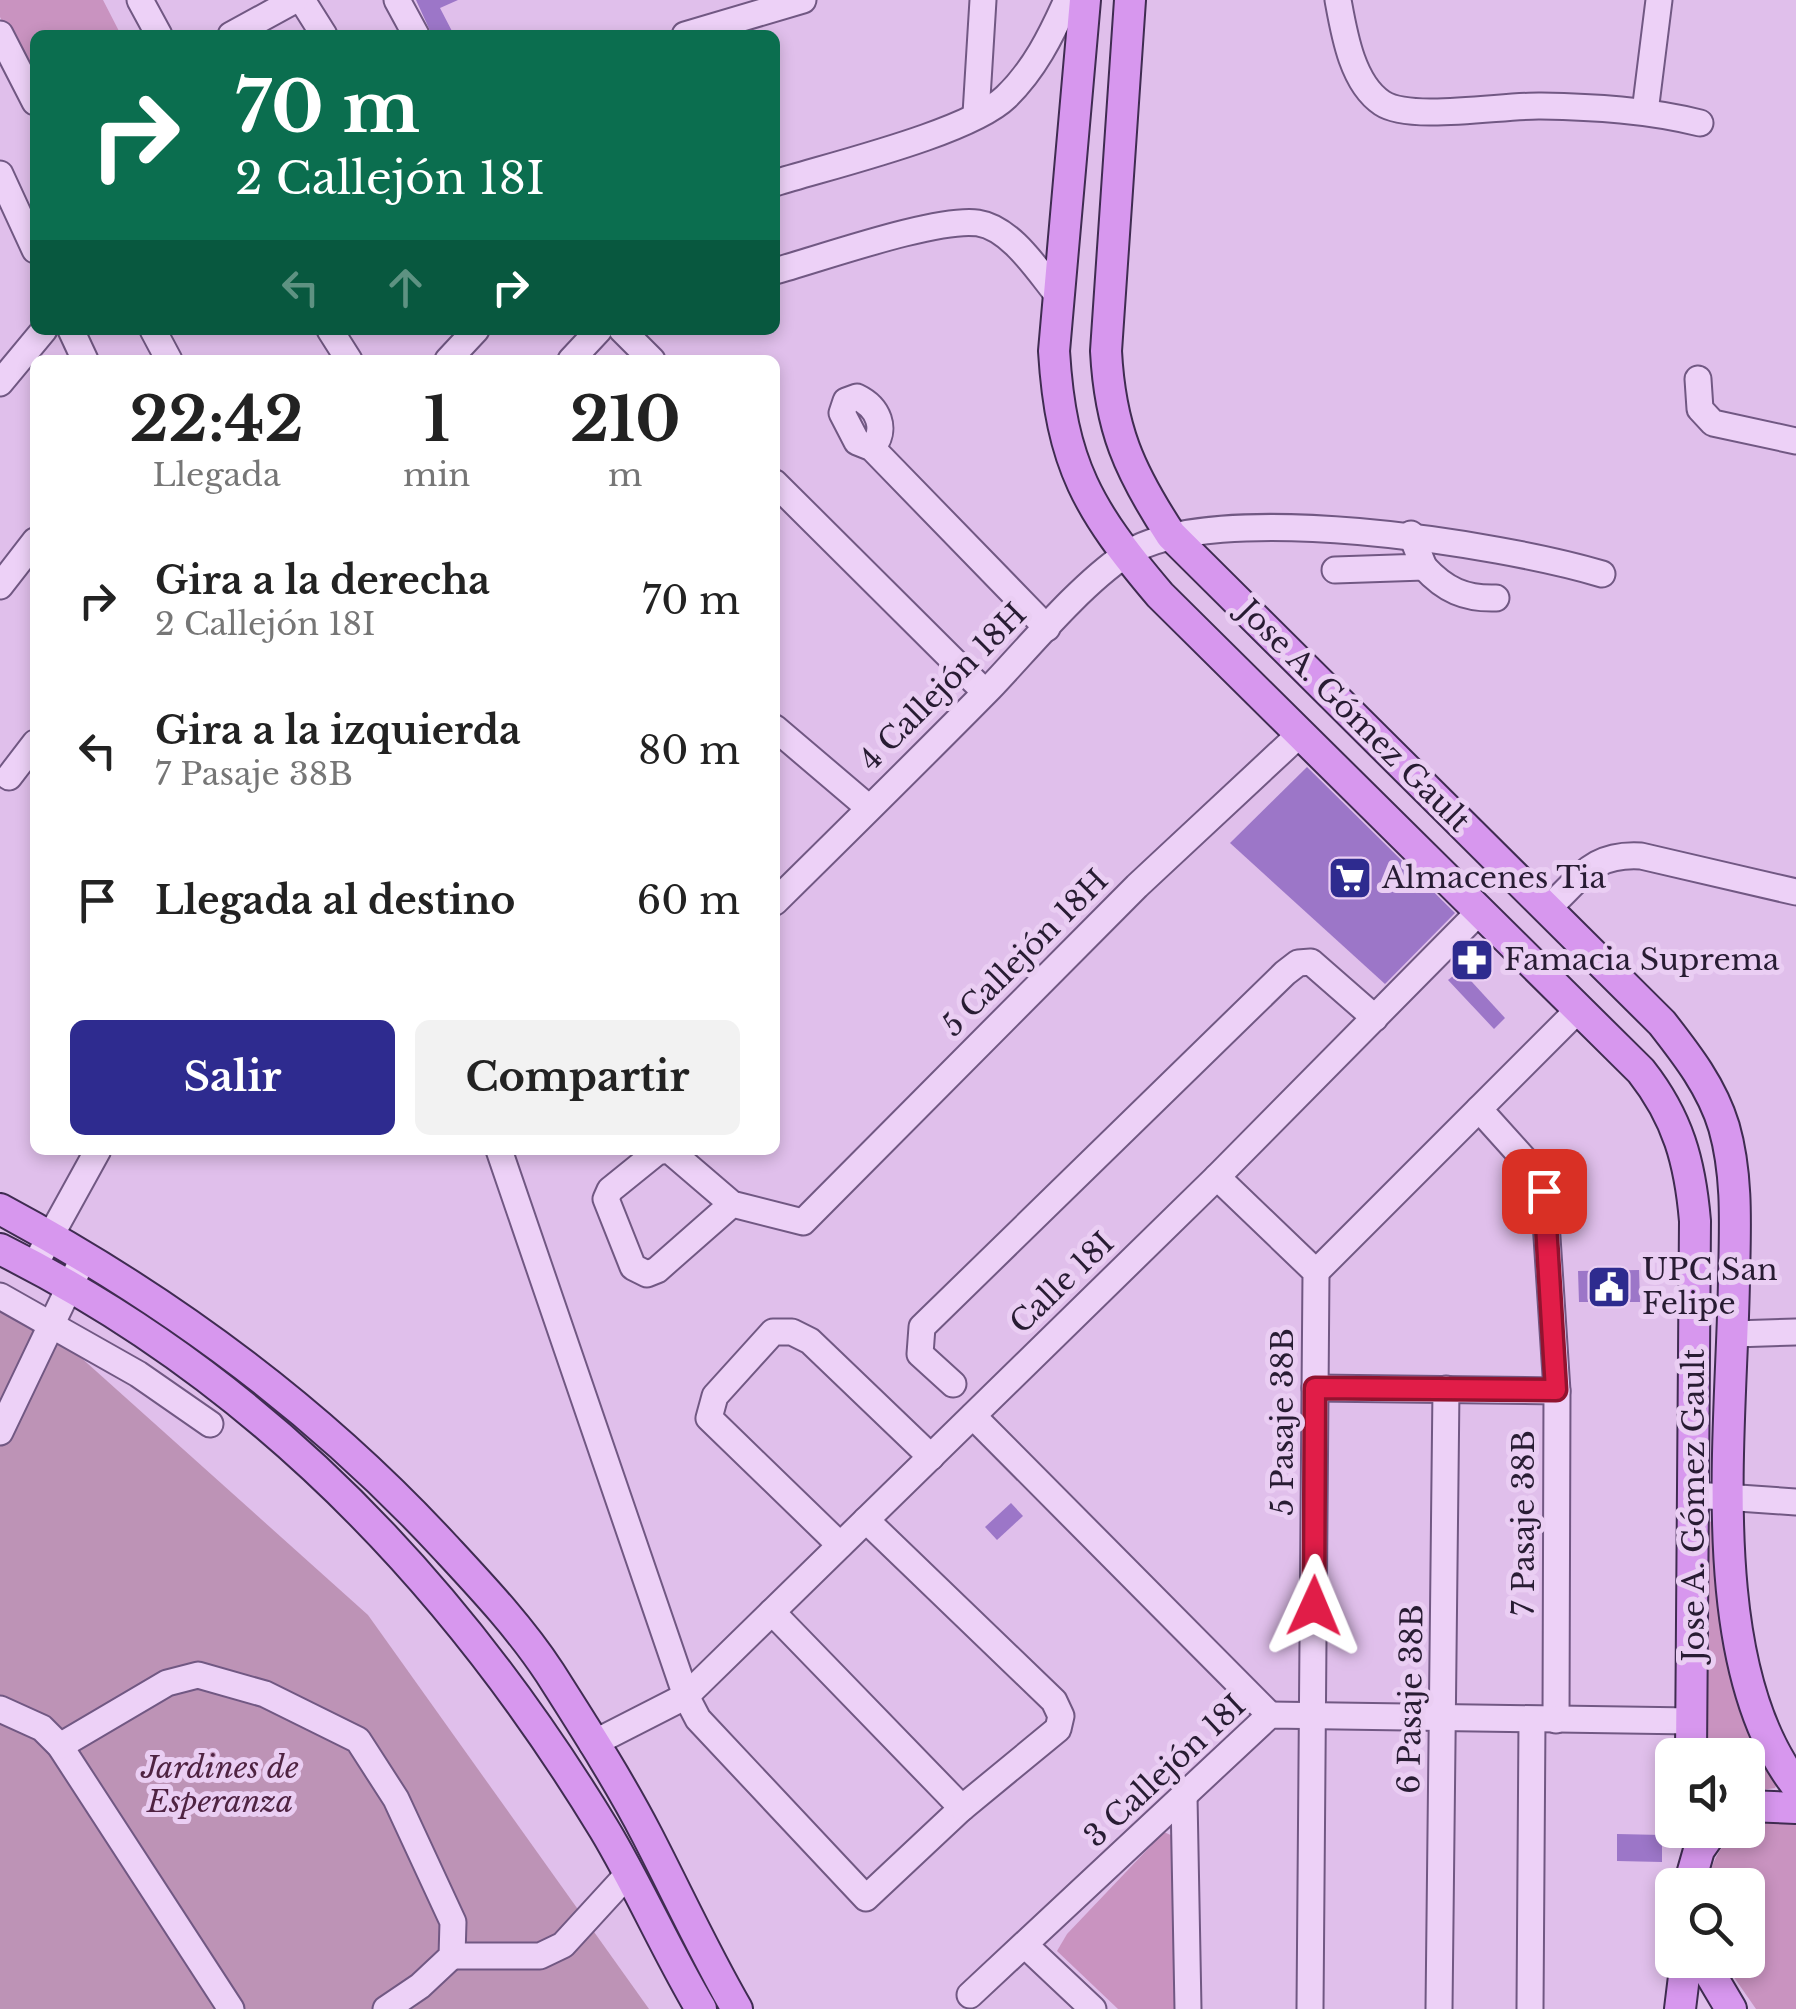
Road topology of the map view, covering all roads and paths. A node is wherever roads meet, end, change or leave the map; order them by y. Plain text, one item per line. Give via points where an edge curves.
1 (140, 0) edge
2 (299, 0) edge
3 (397, 0) edge
4 (803, 0) edge
5 (984, 0) edge
6 (1067, 0) edge
7 (1084, 0) edge
8 (1130, 0) edge
9 (1338, 0) edge
10 (1659, 0) edge
11 (251, 10) edge
12 (156, 30) edge
13 (235, 30) edge
14 (320, 30) edge
15 (413, 30) edge
16 (703, 30) edge
17 (0, 34) edge
18 (30, 92) edge
19 (1645, 112) junction
20 (976, 114) junction
21 (1700, 124) dead end
22 (0, 174) edge
23 (780, 181) edge
24 (30, 239) edge
25 (780, 270) edge
26 (1057, 294) junction
27 (40, 335) edge
28 (471, 335) edge
29 (594, 335) edge
30 (627, 335) edge
31 (453, 355) edge
32 (576, 355) edge
33 (647, 355) edge
34 (1698, 379) dead end
35 (0, 383) edge
36 (1796, 441) edge
37 (872, 448) dead end
38 (780, 488) edge
39 (1411, 534) junction
40 (1171, 535) junction
41 (30, 547) edge
42 (1126, 555) junction
43 (1424, 568) junction
44 (1335, 570) dead end
45 (1602, 574) dead end
46 (0, 586) edge
47 (1496, 598) dead end
48 (1047, 628) junction
49 (985, 692) junction
50 (780, 732) edge
51 (1300, 734) junction
52 (30, 750) edge
53 (8, 778) dead end
54 (869, 808) junction
55 (1796, 892) edge
56 (780, 897) edge
57 (1547, 909) junction
58 (1478, 913) junction
59 (1577, 1011) junction
60 (1375, 1018) junction
61 (1479, 1110) junction
62 (95, 1155) edge
63 (509, 1155) edge
64 (656, 1155) edge
65 (680, 1155) edge
66 (1217, 1178) junction
67 (732, 1204) junction
68 (0, 1209) edge
69 (50, 1236) junction
70 (0, 1249) edge
71 (85, 1256) junction
72 (34, 1266) junction
73 (1316, 1272) junction
74 (70, 1285) junction
75 (0, 1296) edge
76 (51, 1324) junction
77 (1796, 1332) edge
78 (1734, 1334) junction
79 (953, 1384) dead end
80 (1315, 1388) junction
81 (1446, 1389) junction
82 (1556, 1390) junction
83 (972, 1416) junction
84 (210, 1424) dead end
85 (0, 1432) edge
86 (931, 1457) junction
87 (1694, 1495) junction
88 (1730, 1496) junction
89 (1796, 1502) edge
90 (866, 1520) junction
91 (840, 1546) junction
92 (772, 1612) junction
93 (686, 1696) junction
94 (0, 1709) edge
95 (1270, 1715) junction
96 (1313, 1716) junction
97 (1445, 1718) junction
98 (1544, 1720) junction
99 (1692, 1720) junction
100 (1691, 1738) edge
101 (592, 1744) junction
102 (60, 1746) junction
103 (1796, 1786) edge
104 (1184, 1797) junction
105 (1765, 1807) edge
106 (962, 1808) junction
107 (1796, 1808) edge
108 (629, 1874) junction
109 (1026, 1946) junction
110 (452, 1956) junction
111 (1684, 1978) edge
112 (1713, 1978) edge
113 (961, 2002) edge
114 (231, 2009) edge
115 (386, 2009) edge
116 (701, 2009) edge
117 (737, 2009) edge
118 (1092, 2009) edge
119 (1188, 2009) edge
120 (1310, 2009) edge
121 (1439, 2009) edge
122 (1530, 2009) edge
123 (1680, 2009) edge
124 (1731, 2009) edge

1 - 12 street
2 - 11 street
2 - 14 street
3 - 15 street
4 - 16 street
5 - 20 street
6 - 20 street via 1045,50 1004,100
7 - 26 main road, Jose A. Gómez Gault
8 - 40 main road, Jose A. Gómez Gault via 1108,400 1131,474
9 - 19 street via 1353,62 1372,96 1386,106
10 - 19 street
11 - 13 street
17 - 18 street
19 - 21 street
20 - 23 street via 946,130
22 - 24 street
25 - 26 street via 914,232 979,223 1017,246
26 - 42 main road, Jose A. Gómez Gault via 1054,351 1068,451 1085,496
27 - 35 street
28 - 31 street
29 - 32 street
30 - 33 street
34 - 36 street via 1700,409 1712,423
37 - 48 street
38 - 49 street
39 - 40 street via 1289,529
39 - 43 street
39 - 45 street
40 - 42 street, 4 Callejón 18H
40 - 57 main road, Jose A. Gómez Gault
41 - 46 street
42 - 48 street, 4 Callejón 18H
42 - 51 main road, Jose A. Gómez Gault
43 - 44 street
43 - 47 street via 1471,599
48 - 49 street, 4 Callejón 18H
49 - 54 street, 4 Callejón 18H
50 - 54 street
51 - 58 main road, Jose A. Gómez Gault
51 - 67 street, 5 Callejón 18H via 1130,879 802,1222
52 - 53 street
54 - 56 street, 4 Callejón 18H
55 - 57 street via 1615,854 1592,864
57 - 78 main road, Jose A. Gómez Gault via 1662,1023 1709,1090 1732,1163
58 - 59 main road, Jose A. Gómez Gault
58 - 60 street, Calle 18I
59 - 61 street
59 - 87 main road, Jose A. Gómez Gault via 1664,1100 1690,1170 1696,1221
60 - 66 street, Calle 18I
60 - 79 street via 1311,962 1285,973 922,1327 920,1354
61 - 73 street
61 - 82 street, 7 Pasaje 38B via 1544,1191
62 - 69 street
63 - 93 street
64 - 67 street via 606,1199 633,1267 647,1274 657,1270
65 - 67 street
66 - 73 street
66 - 83 street, Calle 18I
68 - 69 main road
69 - 71 main road
69 - 72 street
70 - 72 main road
71 - 74 street
71 - 101 main road via 268,1381 397,1496 508,1615
72 - 74 main road
73 - 80 street, 5 Pasaje 38B
74 - 76 street
74 - 108 main road via 191,1366 291,1446 413,1563 542,1732
75 - 76 street
76 - 84 street
76 - 85 street
77 - 78 street
78 - 88 main road, Jose A. Gómez Gault
80 - 81 street
80 - 96 street, 5 Pasaje 38B
81 - 82 street
81 - 97 street, 6 Pasaje 38B
82 - 98 street, 7 Pasaje 38B
83 - 86 street, Calle 18I
83 - 95 street
86 - 90 street, Calle 18I
86 - 91 street via 810,1340 773,1332 715,1396 709,1418
87 - 88 street
87 - 99 main road, Jose A. Gómez Gault
88 - 89 street
88 - 103 main road, Jose A. Gómez Gault via 1741,1660 1760,1721
90 - 91 street, Calle 18I
90 - 106 street via 1054,1700 1061,1716 1058,1730
91 - 92 street, Calle 18I
92 - 93 street, Calle 18I
92 - 106 street
93 - 101 street, Calle 18I
93 - 106 street via 698,1719 866,1898
94 - 102 street via 42,1728
95 - 96 street, 3 Callejón 18I
95 - 104 street, 3 Callejón 18I
96 - 97 street, 3 Callejón 18I
96 - 120 street, 5 Pasaje 38B
97 - 98 street, 3 Callejón 18I
97 - 121 street, 6 Pasaje 38B
98 - 99 street, 3 Callejón 18I
98 - 122 street, 7 Pasaje 38B
99 - 100 main road, Jose A. Gómez Gault
101 - 117 main road via 646,1832
102 - 110 street via 167,1683 198,1675 266,1694 358,1740 396,1799 454,1922
102 - 114 street
104 - 109 street, 3 Callejón 18I
104 - 119 street
105 - 107 main road
108 - 110 street via 563,1946 540,1956
108 - 116 main road
109 - 113 street, 3 Callejón 18I
109 - 118 street
110 - 115 street
111 - 123 main road
112 - 124 main road

